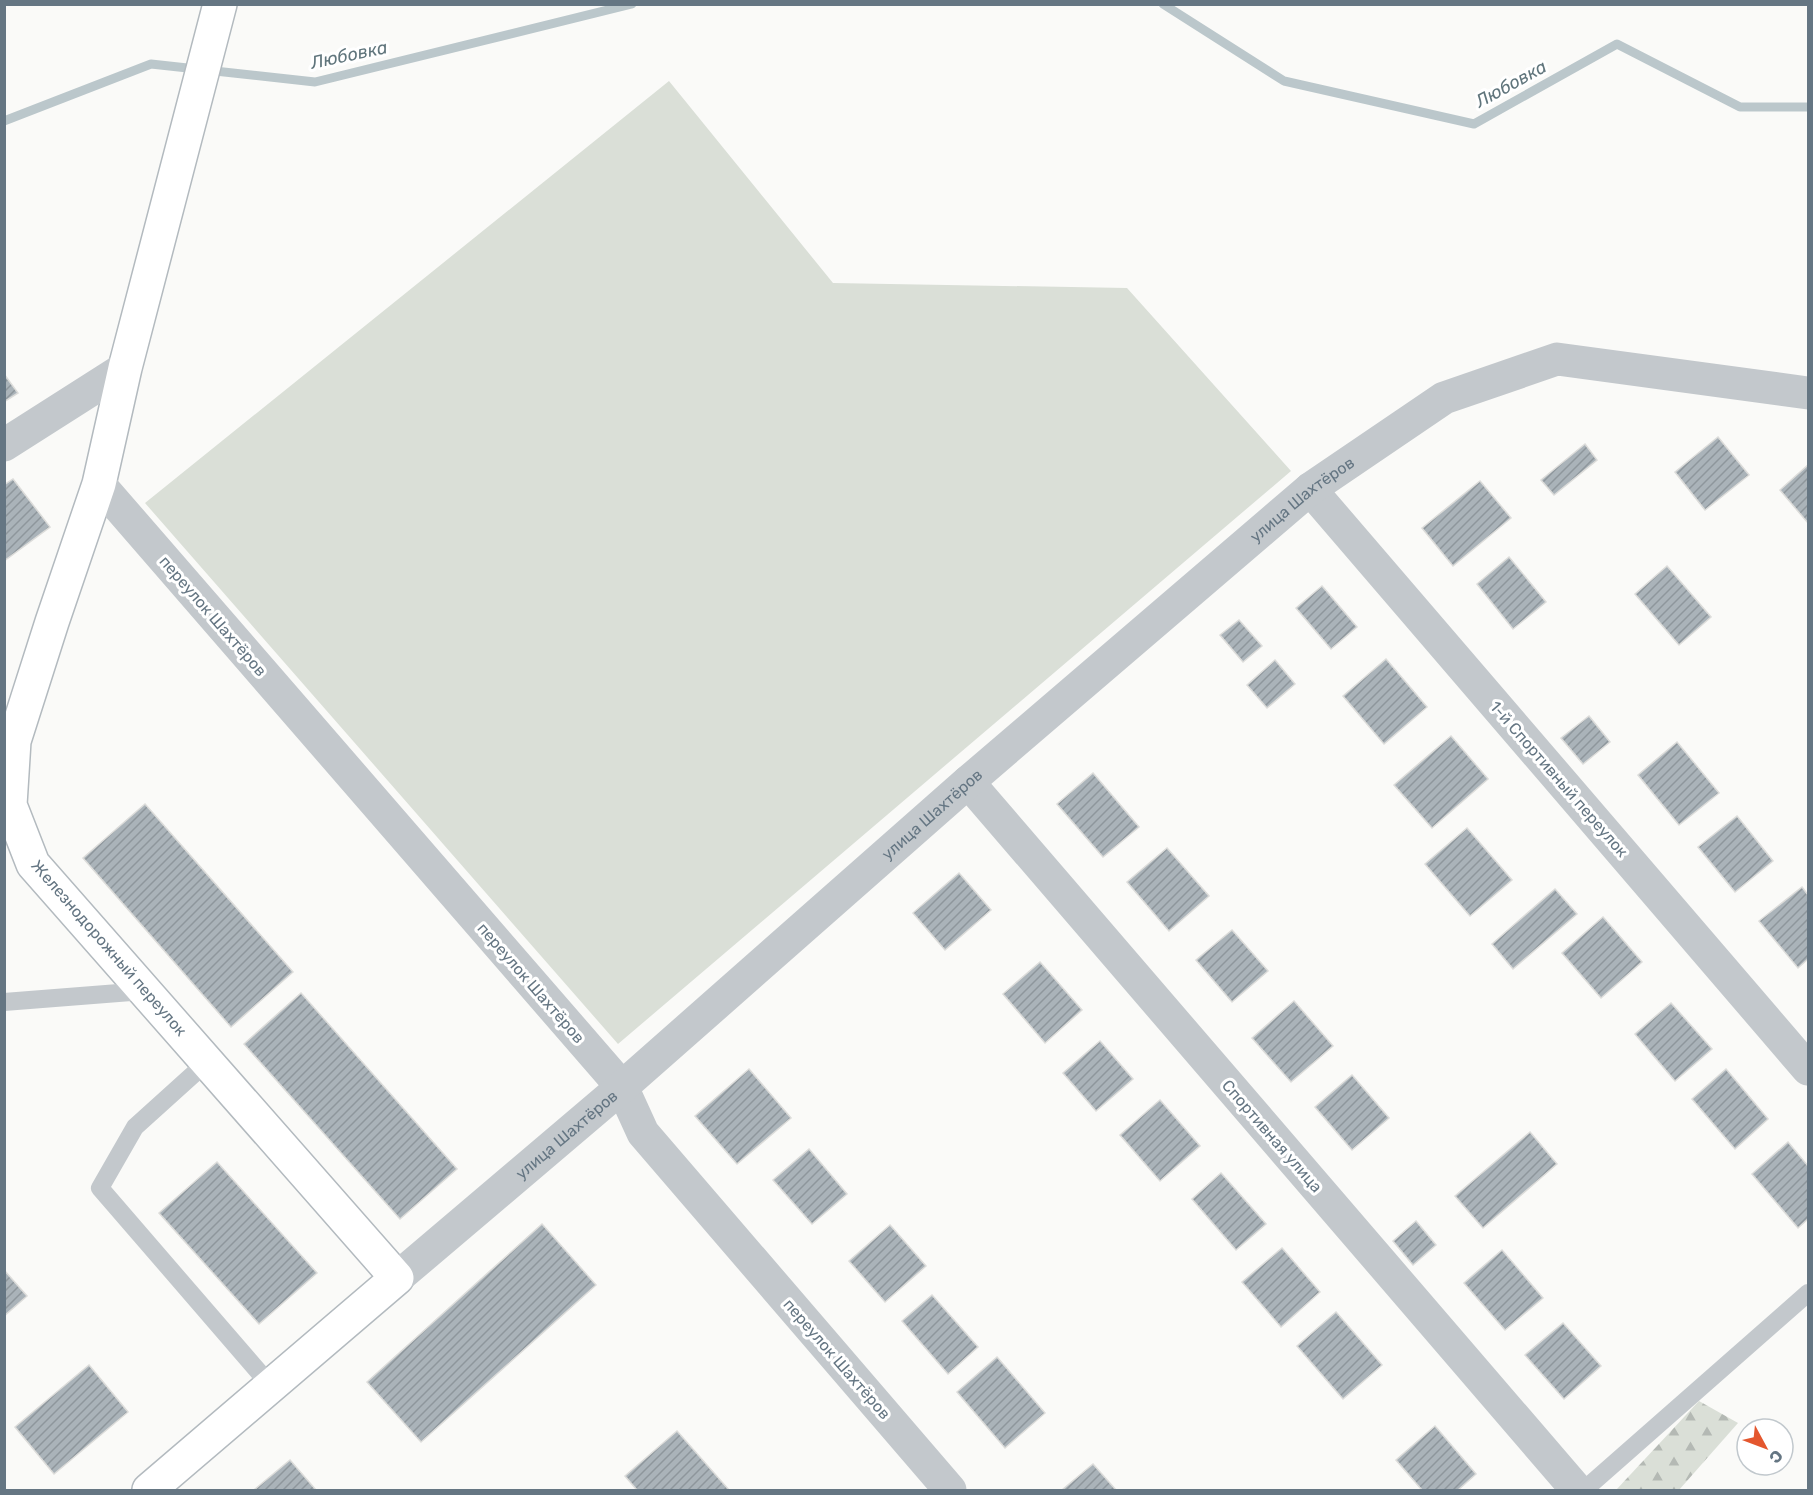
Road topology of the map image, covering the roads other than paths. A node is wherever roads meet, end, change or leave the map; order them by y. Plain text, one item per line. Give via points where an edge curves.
1 (220, 4) edge
2 (125, 368) junction
3 (1809, 393) edge
4 (4, 445) edge
5 (99, 484) junction
6 (1310, 489) junction
7 (968, 782) junction
8 (144, 991) junction
9 (4, 1002) edge
10 (207, 1062) junction
11 (1809, 1069) edge
12 (622, 1087) junction
13 (397, 1278) junction
14 (1809, 1293) edge
15 (270, 1386) junction
16 (152, 1490) edge
17 (950, 1491) edge
18 (1577, 1491) edge
19 (1584, 1491) edge

1 - 2 street, Железнодорожный переулок
2 - 4 street
2 - 5 street, Железнодорожный переулок
3 - 6 street, улица Шахтёров via 1557,359 1444,398
5 - 8 street, Железнодорожный переулок via 15,741 10,805 33,864
5 - 12 street, переулок Шахтёров
6 - 7 street, улица Шахтёров
6 - 11 street, 1-й Спортивный переулок
7 - 12 street, улица Шахтёров
7 - 18 street, Спортивная улица
8 - 9 lane
8 - 10 street, Железнодорожный переулок
10 - 13 street, Железнодорожный переулок
10 - 15 lane via 135,1127 100,1188
12 - 13 street, улица Шахтёров
12 - 17 street, переулок Шахтёров via 643,1133
13 - 15 street, улица Шахтёров
14 - 19 lane
15 - 16 street, улица Шахтёров

